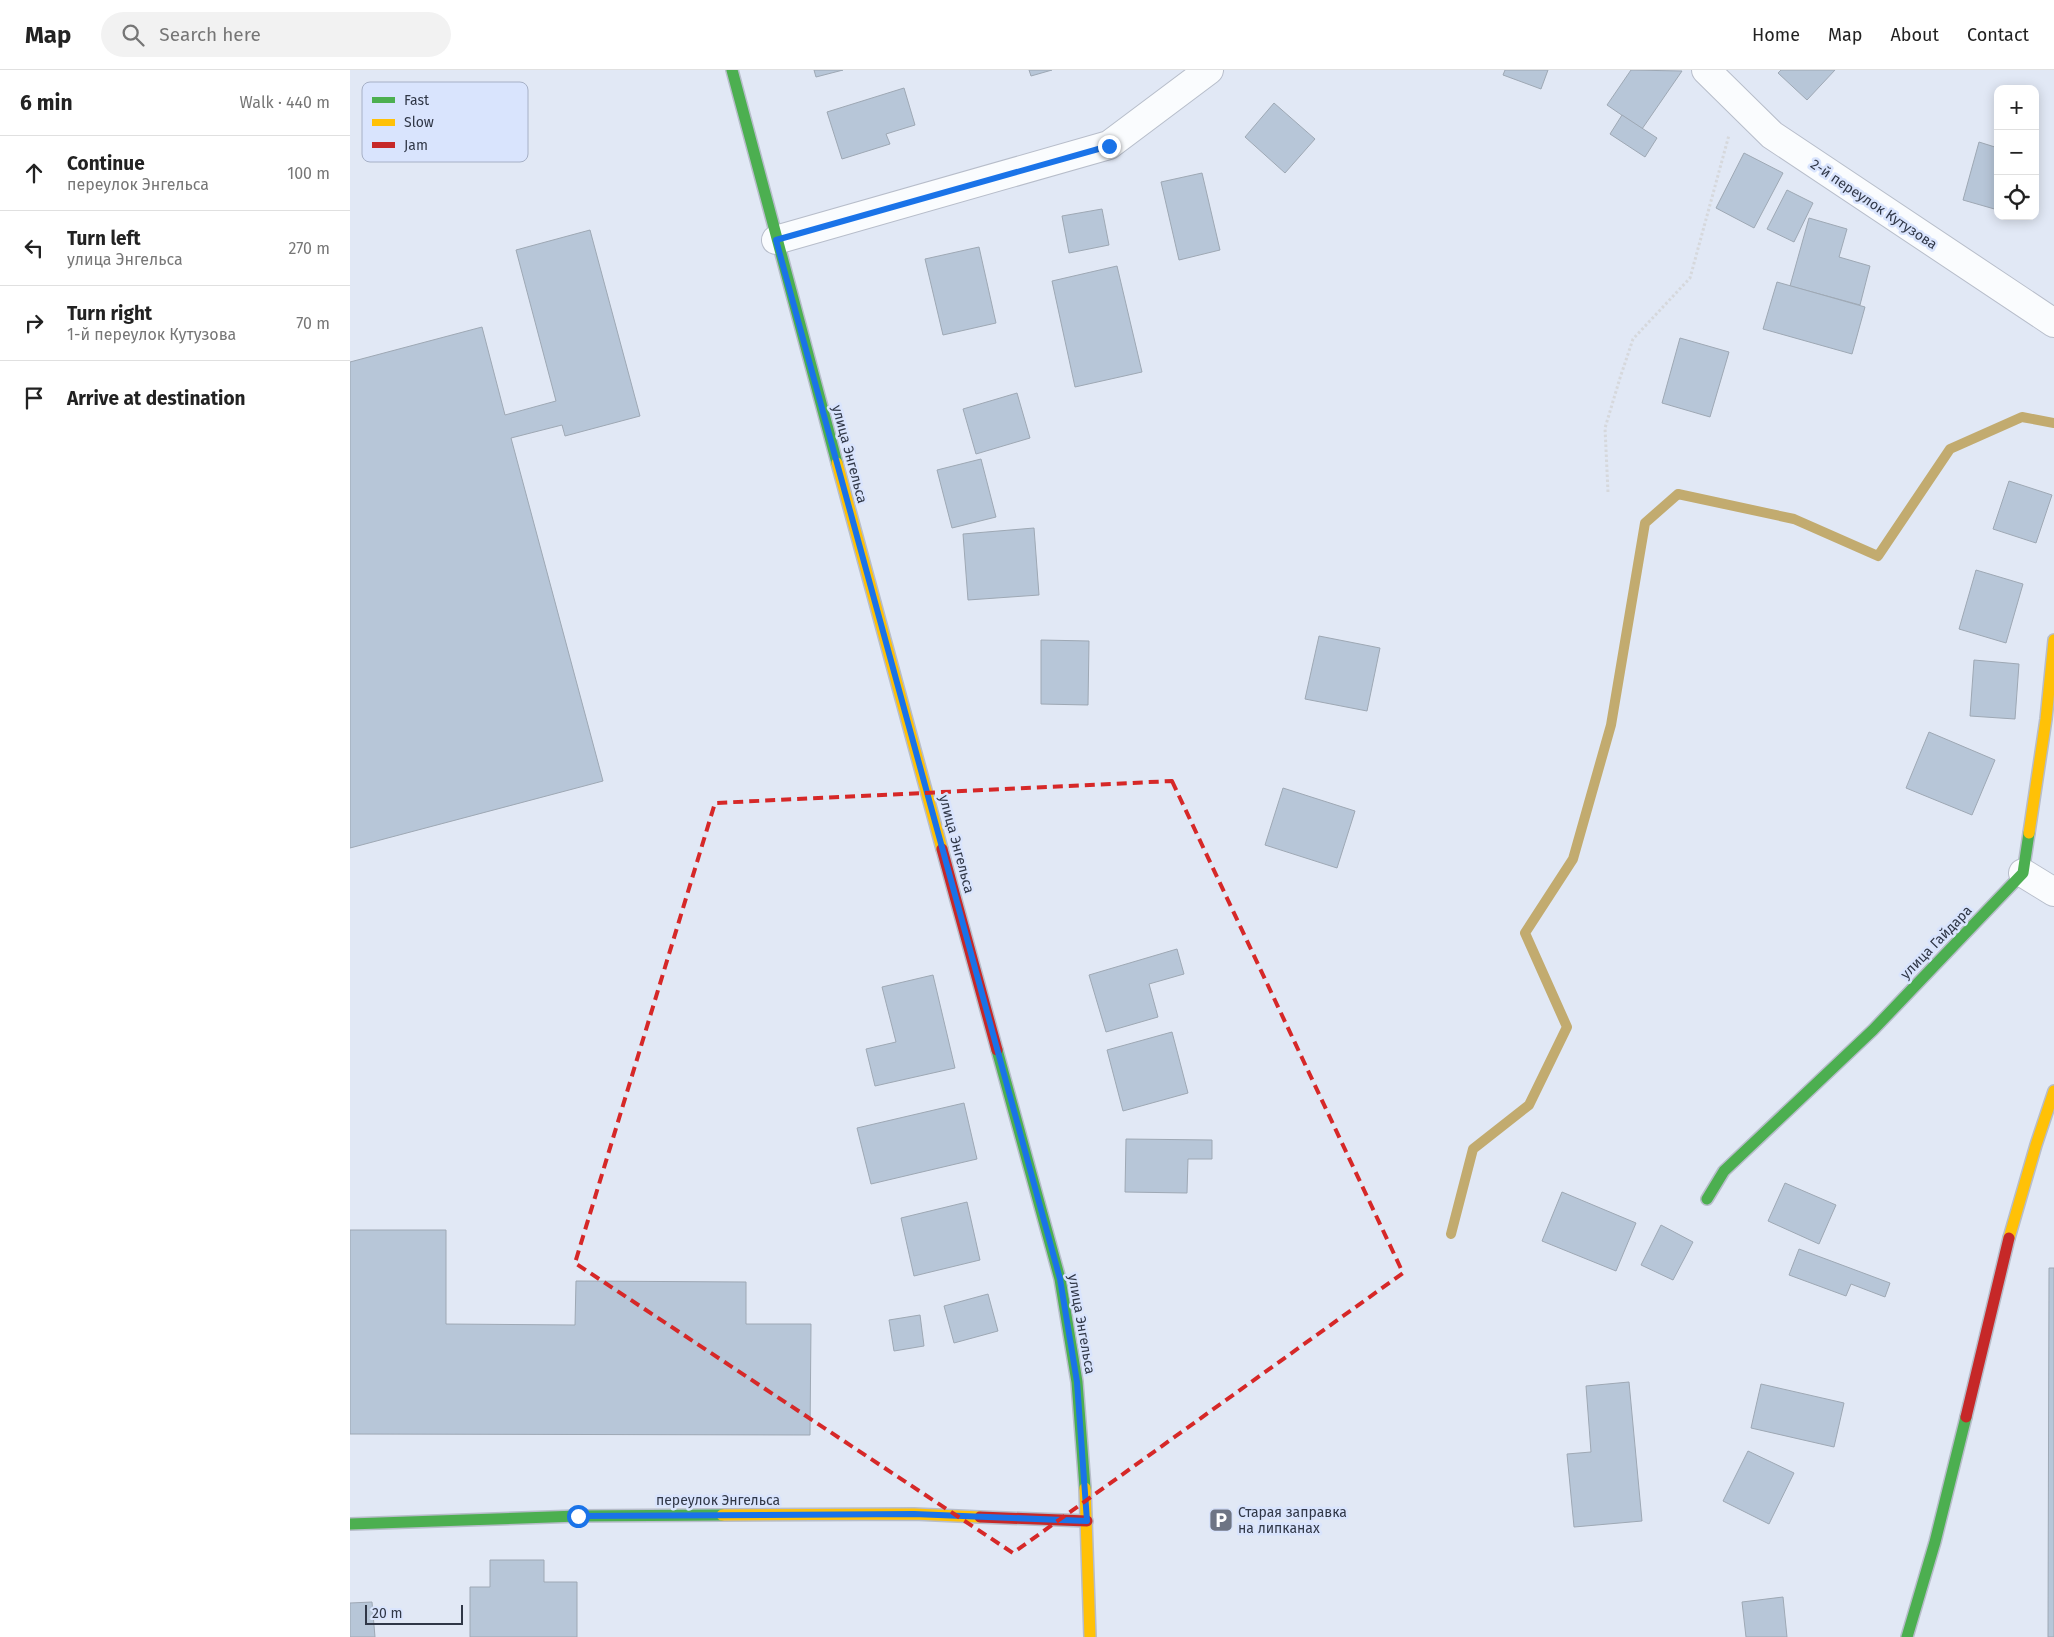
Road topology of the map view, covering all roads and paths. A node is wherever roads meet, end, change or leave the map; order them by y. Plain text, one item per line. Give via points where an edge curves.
1 (732, 70) edge
2 (1209, 70) edge
3 (1706, 70) edge
4 (1738, 103) junction
5 (776, 240) junction
6 (2054, 323) edge
7 (1608, 492) dead end
8 (2054, 640) edge
9 (2023, 873) junction
10 (2054, 892) edge
11 (2054, 1091) edge
12 (1707, 1199) dead end
13 (1087, 1521) junction
14 (350, 1524) edge
15 (1090, 1637) edge
16 (1907, 1637) edge

1 - 5 street, улица Энгельса
2 - 5 street via 1109,146
3 - 4 street, 2-й переулок Кутузова
4 - 6 street, 2-й переулок Кутузова via 1772,135
4 - 7 path via 1690,278 1634,339 1620,378 1605,428
5 - 13 street, улица Энгельса via 1060,1279 1077,1382
8 - 9 street via 2046,720
9 - 10 street
9 - 12 street, улица Гайдара via 1873,1030 1724,1171
11 - 16 street via 2034,1148 2008,1242 1939,1530
13 - 14 street, переулок Энгельса via 914,1514 578,1516
13 - 15 street, улица Энгельса

